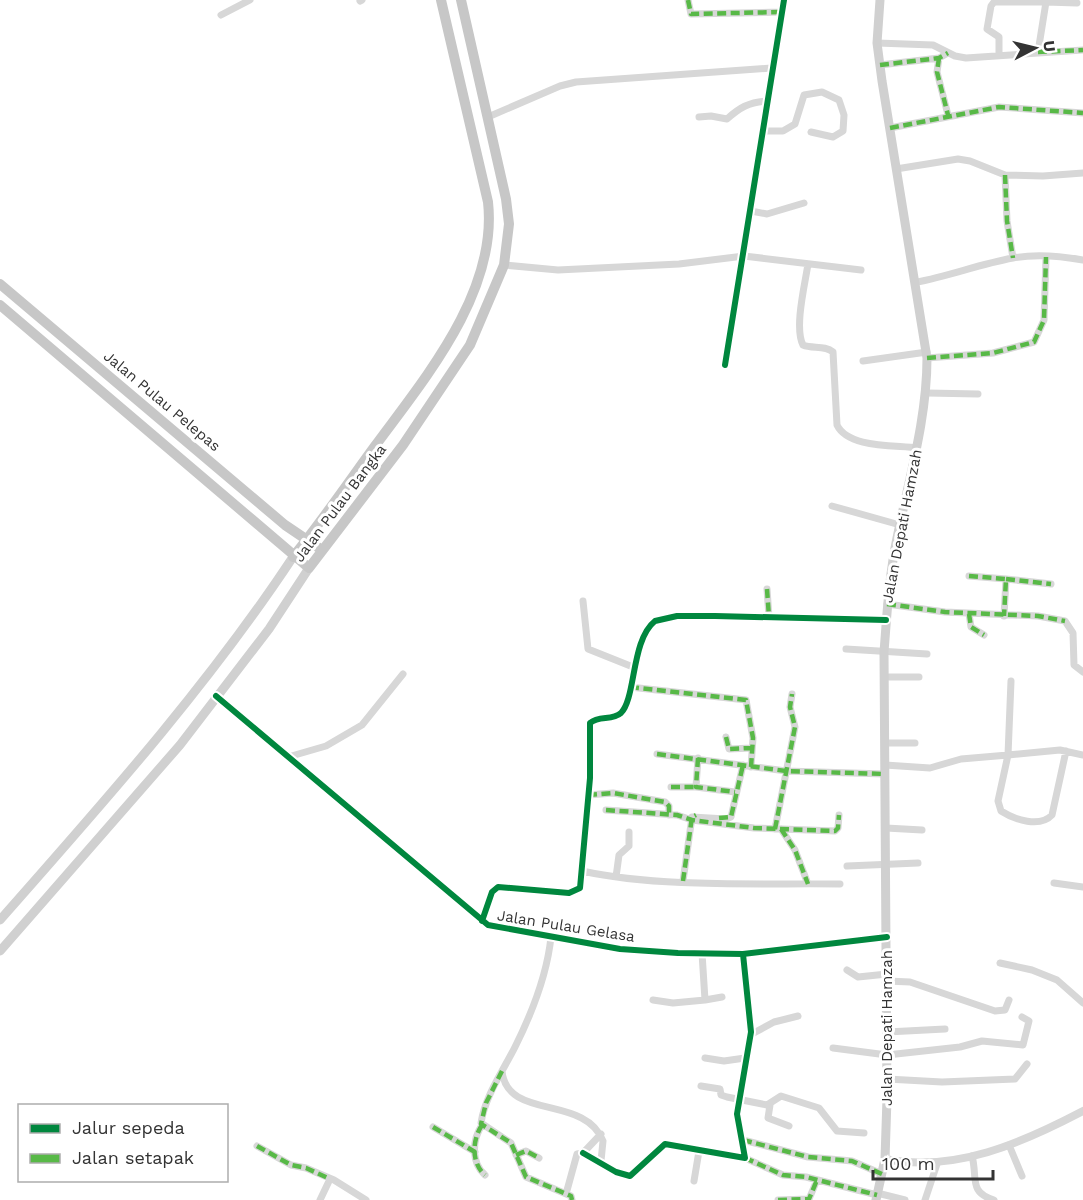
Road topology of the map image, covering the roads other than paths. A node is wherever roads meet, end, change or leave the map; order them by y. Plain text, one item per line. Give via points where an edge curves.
1 (250, 0) edge
2 (441, 0) edge
3 (461, 0) edge
4 (688, 0) edge
5 (784, 0) edge
6 (880, 0) edge
7 (1046, 2) junction
8 (1077, 3) dead end
9 (781, 12) junction
10 (221, 15) dead end
11 (467, 24) junction
12 (448, 29) junction
13 (878, 43) junction
14 (1083, 50) edge
15 (1038, 52) junction
16 (948, 53) junction
17 (999, 55) junction
18 (939, 58) junction
19 (880, 65) junction
20 (771, 68) junction
21 (766, 101) junction
22 (1083, 113) edge
23 (948, 115) junction
24 (488, 117) junction
25 (699, 117) dead end
26 (890, 128) junction
27 (762, 131) junction
28 (811, 132) dead end
29 (896, 170) junction
30 (1083, 173) edge
31 (1005, 175) junction
32 (804, 203) dead end
33 (750, 211) junction
34 (744, 256) junction
35 (1046, 257) junction
36 (1013, 258) junction
37 (1083, 260) edge
38 (808, 264) junction
39 (504, 265) junction
40 (861, 270) dead end
41 (916, 282) junction
42 (0, 284) edge
43 (0, 305) edge
44 (927, 355) junction
45 (863, 361) dead end
46 (725, 365) dead end
47 (927, 393) junction
48 (978, 394) dead end
49 (917, 448) junction
50 (832, 506) dead end
51 (900, 525) junction
52 (307, 539) junction
53 (322, 550) junction
54 (293, 557) junction
55 (309, 568) junction
56 (969, 576) dead end
57 (1006, 579) junction
58 (1051, 584) dead end
59 (766, 589) dead end
60 (583, 601) dead end
61 (887, 604) junction
62 (969, 614) junction
63 (1004, 616) junction
64 (769, 617) junction
65 (886, 620) junction
66 (984, 635) dead end
67 (846, 649) dead end
68 (884, 652) junction
69 (927, 654) dead end
70 (633, 667) junction
71 (1083, 672) edge
72 (404, 674) dead end
73 (884, 677) junction
74 (919, 677) dead end
75 (1011, 681) dead end
76 (630, 687) junction
77 (792, 694) dead end
78 (216, 696) junction
79 (726, 737) dead end
80 (885, 743) junction
81 (915, 743) dead end
82 (752, 748) junction
83 (1065, 751) junction
84 (657, 754) dead end
85 (1008, 755) junction
86 (1083, 755) edge
87 (288, 757) junction
88 (698, 758) junction
89 (747, 766) junction
90 (885, 769) junction
91 (786, 771) junction
92 (671, 787) dead end
93 (696, 787) junction
94 (735, 792) junction
95 (588, 795) junction
96 (606, 810) dead end
97 (669, 815) junction
98 (839, 815) dead end
99 (692, 820) junction
100 (886, 828) junction
101 (778, 829) junction
102 (922, 830) dead end
103 (629, 832) dead end
104 (886, 862) junction
105 (918, 863) dead end
106 (847, 866) dead end
107 (582, 871) junction
108 (616, 877) junction
109 (683, 881) junction
110 (1054, 883) dead end
111 (808, 884) junction
112 (840, 884) dead end
113 (1083, 887) edge
114 (0, 920) edge
115 (482, 921) junction
116 (551, 937) junction
117 (887, 937) junction
118 (0, 951) edge
119 (702, 953) junction
120 (743, 954) junction
121 (1000, 963) dead end
122 (847, 970) dead end
123 (887, 977) junction
124 (722, 997) dead end
125 (653, 1000) dead end
126 (705, 1000) junction
127 (1009, 1000) dead end
128 (1083, 1004) edge
129 (798, 1016) dead end
130 (1022, 1017) dead end
131 (945, 1029) dead end
132 (887, 1032) junction
133 (750, 1035) junction
134 (833, 1048) dead end
135 (887, 1055) junction
136 (705, 1058) dead end
137 (745, 1058) junction
138 (1027, 1064) dead end
139 (502, 1071) junction
140 (887, 1079) junction
141 (701, 1086) dead end
142 (739, 1098) junction
143 (770, 1105) junction
144 (1083, 1111) edge
145 (482, 1125) junction
146 (789, 1126) dead end
147 (433, 1127) dead end
148 (864, 1133) dead end
149 (601, 1134) junction
150 (743, 1140) junction
151 (1009, 1145) junction
152 (257, 1146) dead end
153 (699, 1151) junction
154 (475, 1152) junction
155 (583, 1153) junction
156 (516, 1155) junction
157 (972, 1156) junction
158 (539, 1158) dead end
159 (745, 1158) junction
160 (885, 1159) junction
161 (601, 1161) junction
162 (937, 1164) junction
163 (882, 1174) junction
164 (485, 1175) dead end
165 (1022, 1176) dead end
166 (330, 1179) junction
167 (817, 1180) junction
168 (694, 1181) dead end
169 (877, 1196) edge
170 (569, 1197) edge
171 (320, 1200) edge
172 (366, 1200) edge
173 (778, 1200) edge
174 (905, 1200) edge
175 (925, 1200) edge
176 (994, 1200) edge

1 - 10 street
2 - 12 highway, Jalan Pulau Bangka
3 - 11 highway, Jalan Pulau Bangka
4 - 9 street via 691,14
5 - 9 street
6 - 13 main road, Jalan Depati Hamzah
7 - 8 street
7 - 15 street
7 - 17 street via 992,3 987,29 999,37
9 - 20 street
11 - 12 highway
11 - 24 highway, Jalan Pulau Bangka
12 - 52 highway, Jalan Pulau Bangka via 488,202 488,247 454,335
13 - 16 street via 933,45
13 - 19 main road, Jalan Depati Hamzah
14 - 15 street
15 - 17 street
16 - 17 street via 966,58
16 - 18 street
18 - 19 street
18 - 23 street via 937,72
19 - 26 main road, Jalan Depati Hamzah
20 - 21 street
20 - 24 street via 568,83
21 - 25 street via 749,104 727,119
21 - 27 street
22 - 23 street via 999,107
23 - 26 street
24 - 39 highway, Jalan Pulau Bangka via 509,224
26 - 29 main road, Jalan Depati Hamzah
27 - 28 street via 783,131 795,124 804,96 822,92 839,100 844,115 843,131 833,137
27 - 33 street
29 - 31 street via 958,159
29 - 41 main road, Jalan Depati Hamzah
30 - 31 street
31 - 36 street
32 - 33 street via 766,214
33 - 34 street
34 - 38 street
34 - 39 street via 679,264 558,270
34 - 46 street
35 - 36 street
35 - 37 street
35 - 44 street via 1044,320 1034,342 993,353
36 - 41 street
38 - 40 street
38 - 49 street via 801,341 811,348 833,352 837,425 841,434 851,439
39 - 53 highway, Jalan Pulau Bangka via 470,345 403,445
41 - 44 main road, Jalan Depati Hamzah
42 - 52 highway, Jalan Pulau Pelepas via 285,525
43 - 54 highway
44 - 45 street
44 - 47 main road, Jalan Depati Hamzah
47 - 48 street
47 - 49 main road, Jalan Depati Hamzah
49 - 51 main road, Jalan Depati Hamzah
50 - 51 street
51 - 61 main road, Jalan Depati Hamzah
52 - 53 highway, Jalan Pulau Pelepas
52 - 54 highway, Jalan Pulau Bangka
53 - 55 highway, Jalan Pulau Bangka
54 - 55 highway
54 - 114 main road, Jalan Pulau Bangka via 210,674
55 - 78 main road, Jalan Pulau Bangka via 269,629
56 - 57 street
57 - 58 street
57 - 63 street
59 - 64 street
60 - 70 street via 588,649
61 - 62 street
61 - 65 main road, Jalan Depati Hamzah
62 - 63 street
62 - 66 street via 971,627
63 - 71 street via 1065,621 1073,633 1074,665
64 - 65 street
64 - 70 street via 677,616 655,621
65 - 68 main road, Jalan Depati Hamzah
67 - 68 street
68 - 69 street
68 - 73 main road, Jalan Depati Hamzah
70 - 76 street
72 - 87 street via 362,725 326,746
73 - 74 street
73 - 80 main road, Jalan Depati Hamzah
75 - 85 street
76 - 82 street via 746,700
76 - 95 street via 620,714 598,717 590,723
77 - 91 street via 790,707 795,727
78 - 87 street, Jalan Pulau Gelasa
78 - 118 main road, Jalan Pulau Bangka via 180,745
79 - 82 street via 729,748
80 - 81 street
80 - 90 main road, Jalan Depati Hamzah
82 - 89 street
83 - 85 street
83 - 85 street via 1052,815 1035,823 1001,811 998,801
83 - 86 street
84 - 88 street
85 - 90 street via 961,759 930,768
87 - 115 street, Jalan Pulau Gelasa
88 - 89 street
88 - 93 street
89 - 91 street
89 - 94 street
90 - 91 street
90 - 100 main road, Jalan Depati Hamzah
91 - 101 street
92 - 93 street
93 - 94 street
94 - 99 street via 729,819 694,815
95 - 97 street via 613,793 665,802
95 - 107 street
96 - 97 street
97 - 99 street
98 - 101 street via 835,831
99 - 101 street
99 - 109 street
100 - 102 street
100 - 104 main road, Jalan Depati Hamzah
101 - 111 street via 795,850
103 - 108 street via 629,846 619,855
104 - 105 street
104 - 106 street
104 - 117 main road, Jalan Depati Hamzah
107 - 108 street
107 - 115 street via 580,888 569,893 498,887 492,892
108 - 109 street
109 - 111 street
110 - 113 street
111 - 112 street
115 - 116 street, Jalan Pulau Gelasa via 501,929
116 - 119 street, Jalan Pulau Gelasa via 621,949
116 - 139 street via 545,972
117 - 120 street, Jalan Pulau Gelasa
117 - 123 main road, Jalan Depati Hamzah
119 - 120 street, Jalan Pulau Gelasa
119 - 126 street
120 - 133 street
121 - 128 street via 1057,980
122 - 123 street via 858,977
123 - 127 street via 995,1011 1005,1010
123 - 132 main road, Jalan Depati Hamzah
124 - 126 street
125 - 126 street
129 - 133 street via 774,1022
130 - 135 street via 1029,1021 1023,1045 982,1041
131 - 132 street
132 - 135 main road, Jalan Depati Hamzah
133 - 137 street
134 - 135 street
135 - 140 main road, Jalan Depati Hamzah
136 - 137 street
137 - 142 street
138 - 140 street via 1015,1079
139 - 145 street via 486,1103
139 - 149 street via 507,1086 525,1100 574,1112
140 - 160 main road, Jalan Depati Hamzah
141 - 142 street
142 - 143 street
142 - 150 street via 737,1114
143 - 146 street via 768,1118
143 - 148 street via 781,1096 819,1108 837,1131
144 - 151 street
145 - 154 street via 477,1132
145 - 156 street via 511,1143
147 - 154 street
149 - 155 street
149 - 161 street
150 - 159 street
150 - 163 street via 808,1156 852,1161
151 - 157 street
151 - 165 street
152 - 166 street via 291,1166
153 - 159 street
153 - 161 street via 665,1144 630,1176
153 - 168 street
154 - 164 street via 476,1163
155 - 161 street
155 - 170 street via 577,1154
156 - 158 street via 526,1151
156 - 170 street via 526,1177
157 - 162 street
157 - 176 street via 976,1188 984,1197
159 - 167 street via 783,1175
160 - 162 street
160 - 163 main road, Jalan Depati Hamzah
162 - 175 street
163 - 169 main road, Jalan Depati Hamzah
166 - 171 street
166 - 172 street
167 - 169 street
167 - 173 street via 809,1199
169 - 174 street

